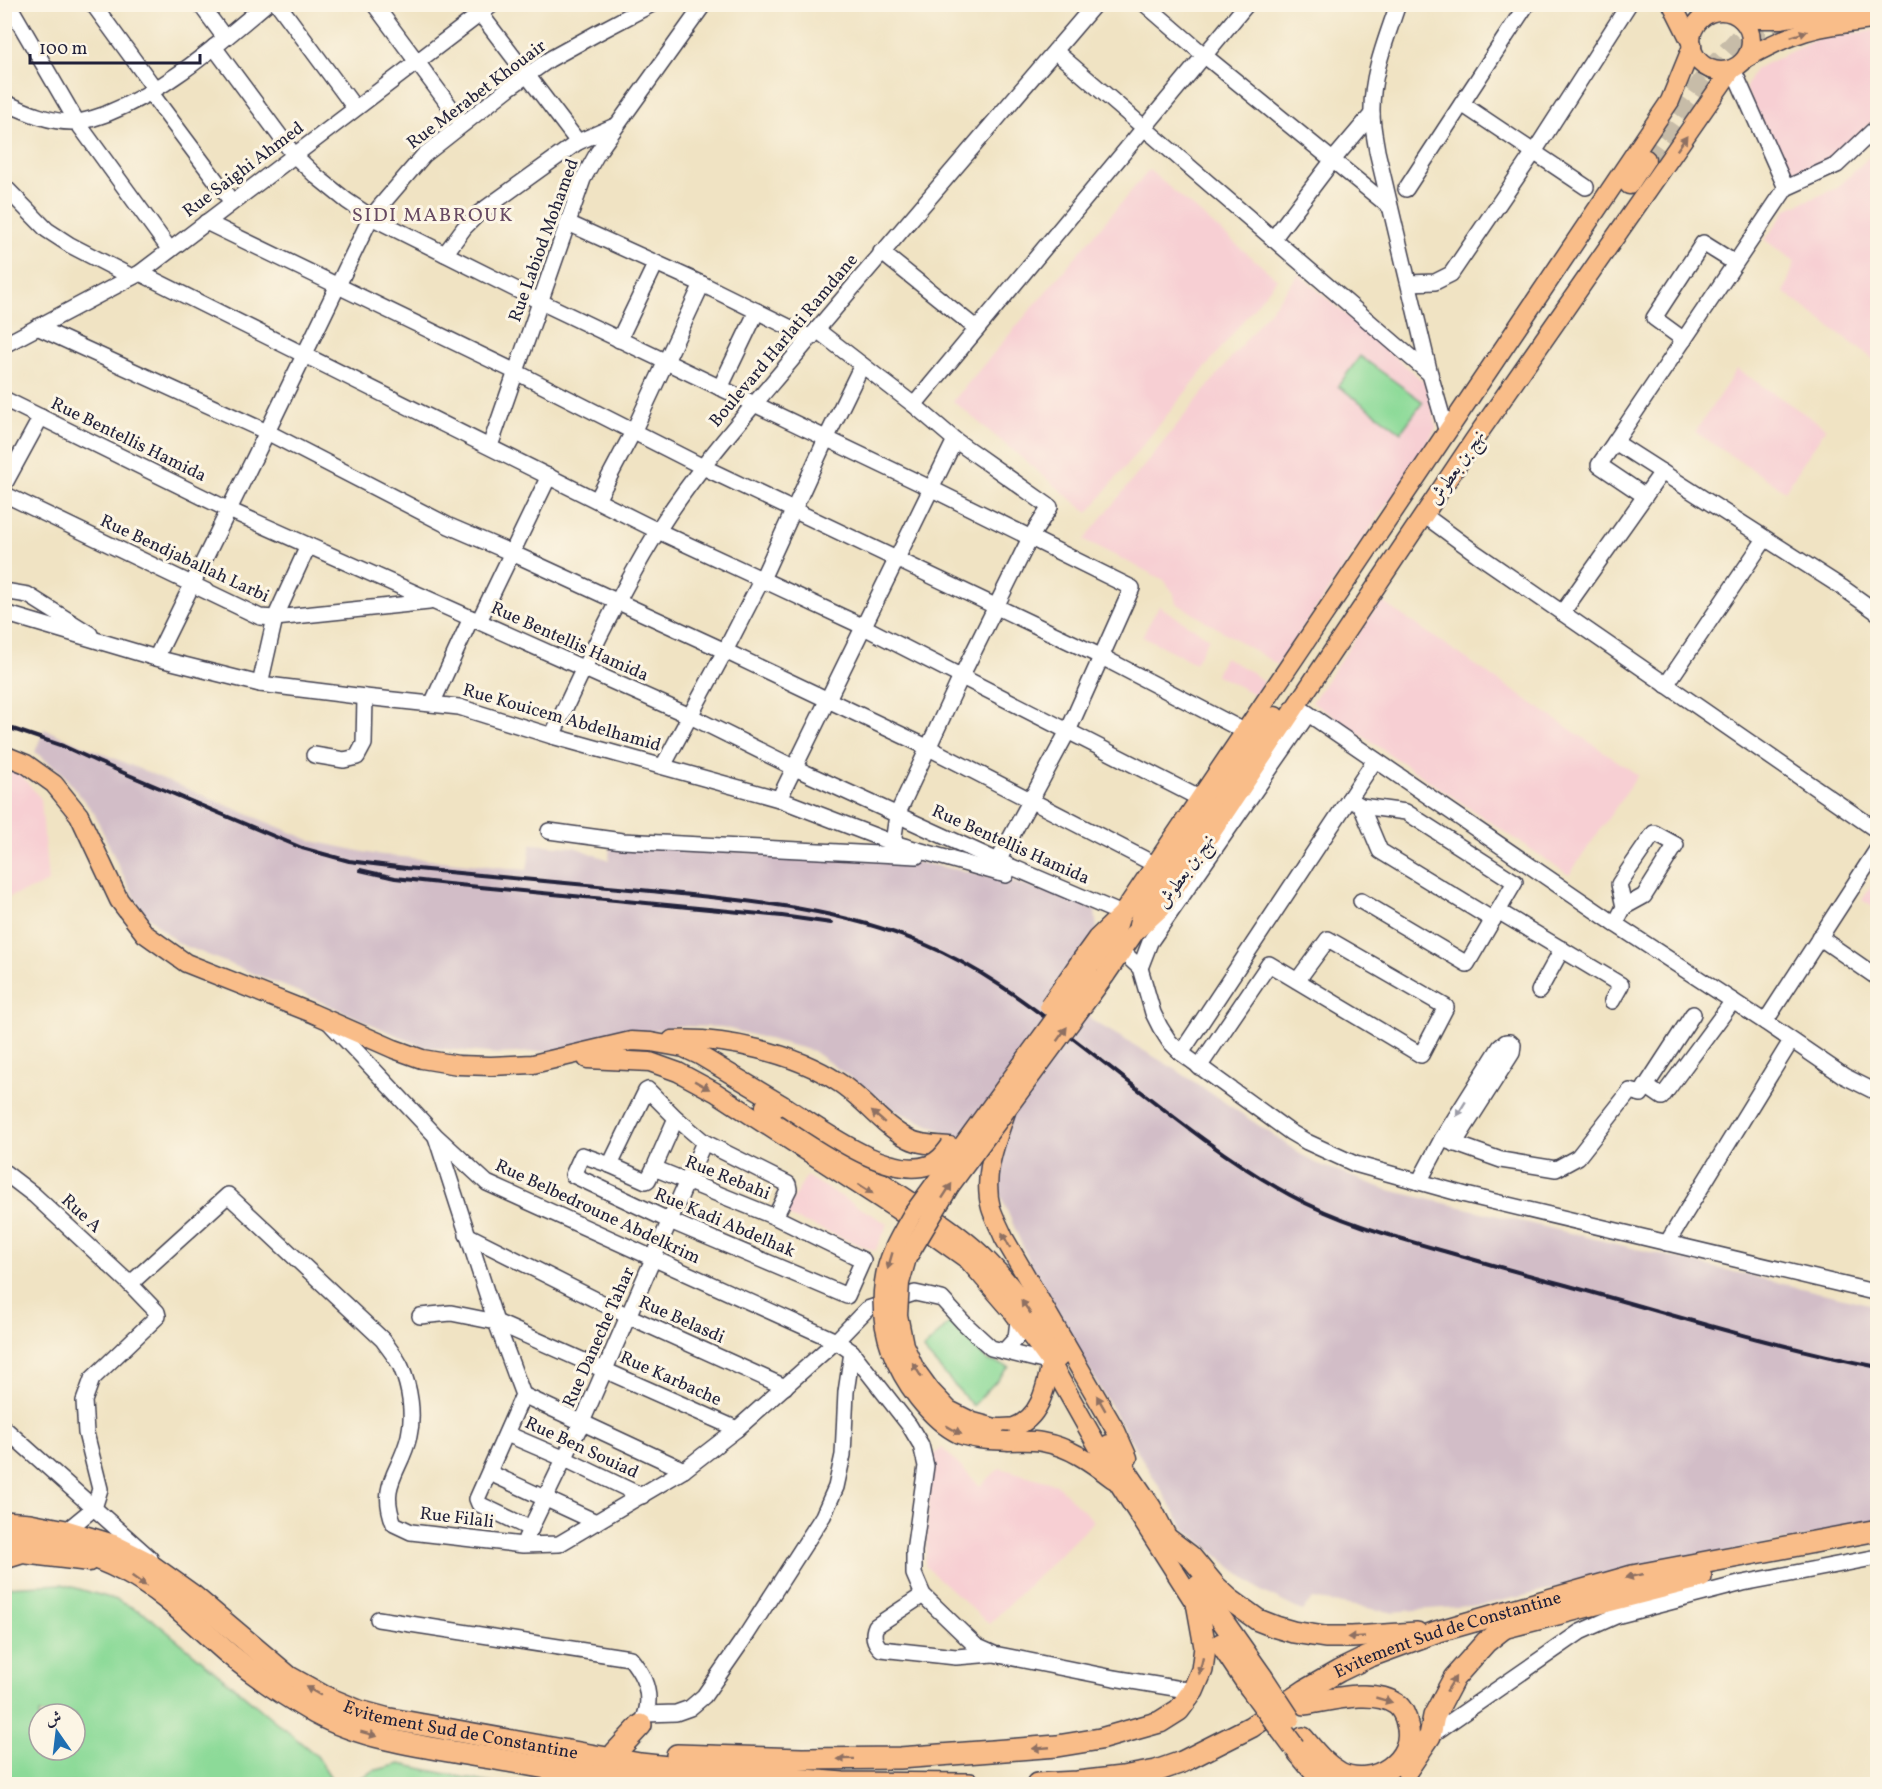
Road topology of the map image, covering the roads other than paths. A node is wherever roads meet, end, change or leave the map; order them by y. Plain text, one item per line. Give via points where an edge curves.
1 (93, 4) edge
2 (200, 4) edge
3 (266, 4) edge
4 (278, 4) edge
5 (374, 4) edge
6 (493, 4) edge
7 (652, 4) edge
8 (704, 4) edge
9 (1095, 4) edge
10 (1145, 4) edge
11 (1247, 4) edge
12 (1527, 4) edge
13 (1629, 4) edge
14 (1672, 4) edge
15 (1864, 4) tunnel mouth
16 (9, 5) edge
17 (4, 7) edge
18 (1394, 7) edge
19 (1721, 8) edge
20 (477, 9) edge
21 (1742, 19) junction
22 (1878, 19) edge
23 (219, 43) junction
24 (1692, 46) junction
25 (1055, 51) junction
26 (1205, 56) junction
27 (417, 61) junction
28 (1737, 65) junction
29 (528, 75) junction
30 (152, 90) junction
31 (4, 102) edge
32 (1462, 104) junction
33 (355, 108) junction
34 (1372, 114) junction
35 (77, 122) junction
36 (463, 124) junction
37 (617, 125) junction
38 (1878, 126) edge
39 (1145, 129) junction
40 (578, 142) junction
41 (1534, 152) junction
42 (294, 155) junction
43 (1334, 160) junction
44 (4, 186) edge
45 (1587, 187) dead end
46 (1786, 188) junction
47 (1406, 189) dead end
48 (232, 202) junction
49 (1390, 207) junction
50 (371, 217) junction
51 (206, 222) junction
52 (568, 223) junction
53 (1273, 239) junction
54 (170, 250) junction
55 (881, 252) junction
56 (445, 254) junction
57 (656, 263) junction
58 (1735, 263) junction
59 (136, 275) junction
60 (1409, 283) junction
61 (702, 284) junction
62 (338, 286) junction
63 (541, 302) junction
64 (757, 311) junction
65 (36, 327) junction
66 (977, 329) junction
67 (814, 334) junction
68 (619, 340) junction
69 (1684, 340) junction
70 (7, 341) edge
71 (304, 354) junction
72 (666, 363) junction
73 (862, 365) junction
74 (516, 372) junction
75 (1430, 374) junction
76 (720, 388) junction
77 (4, 399) edge
78 (754, 405) junction
79 (914, 405) junction
80 (41, 417) junction
81 (267, 432) junction
82 (633, 432) junction
83 (1446, 433) junction
84 (825, 439) junction
85 (955, 440) junction
86 (1615, 442) junction
87 (490, 446) junction
88 (703, 467) junction
89 (1662, 472) junction
90 (549, 476) junction
91 (4, 485) edge
92 (930, 488) junction
93 (4, 495) edge
94 (1645, 496) junction
95 (597, 500) junction
96 (793, 509) junction
97 (229, 510) junction
98 (1424, 515) junction
99 (658, 531) junction
100 (1030, 538) junction
101 (1765, 539) junction
102 (308, 546) junction
103 (512, 553) junction
104 (896, 558) junction
105 (762, 579) junction
106 (192, 585) junction
107 (4, 591) edge
108 (430, 602) junction
109 (618, 602) junction
110 (995, 606) junction
111 (1562, 613) junction
112 (4, 614) edge
113 (1878, 614) edge
114 (275, 618) junction
115 (475, 620) junction
116 (862, 626) junction
117 (102, 642) junction
118 (726, 651) junction
119 (1102, 657) junction
120 (156, 658) junction
121 (583, 669) junction
122 (961, 677) junction
123 (260, 684) junction
124 (1666, 685) junction
125 (365, 697) junction
126 (828, 700) junction
127 (432, 704) junction
128 (1303, 710) junction
129 (690, 716) junction
130 (1068, 731) junction
131 (1244, 731) junction
132 (552, 736) junction
133 (929, 748) junction
134 (4, 755) edge
135 (314, 755) dead end
136 (1375, 760) junction
137 (663, 766) junction
138 (795, 768) junction
139 (1200, 796) junction
140 (779, 799) junction
141 (1030, 801) junction
142 (1355, 803) junction
143 (897, 815) junction
144 (549, 831) dead end
145 (1878, 831) edge
146 (893, 843) junction
147 (1878, 848) edge
148 (944, 858) junction
149 (1157, 861) junction
150 (998, 867) junction
151 (1064, 890) joint
152 (1361, 901) dead end
153 (1624, 907) junction
154 (1122, 914) junction
155 (1495, 916) junction
156 (1615, 924) junction
157 (1135, 933) junction
158 (1819, 937) junction
159 (1562, 949) junction
160 (1122, 951) junction
161 (1140, 968) junction
162 (1091, 970) junction
163 (1878, 978) edge
164 (1298, 981) junction
165 (1539, 991) dead end
166 (1612, 1001) dead end
167 (1733, 1001) junction
168 (1693, 1014) dead end
169 (326, 1019) junction
170 (1765, 1022) junction
171 (1791, 1041) junction
172 (651, 1042) junction
173 (1181, 1053) junction
174 (564, 1058) junction
175 (1198, 1067) junction
176 (1483, 1086) dead end
177 (1646, 1086) junction
178 (1878, 1093) edge
179 (1007, 1108) junction
180 (676, 1118) junction
181 (435, 1135) junction
182 (1448, 1141) junction
183 (704, 1142) junction
184 (950, 1146) junction
185 (610, 1165) junction
186 (654, 1168) junction
187 (4, 1172) edge
188 (686, 1182) junction
189 (1419, 1182) junction
190 (775, 1217) junction
191 (670, 1221) junction
192 (467, 1235) junction
193 (1667, 1243) junction
194 (654, 1260) junction
195 (863, 1260) joint
196 (130, 1284) junction
197 (1878, 1293) edge
198 (420, 1316) dead end
199 (628, 1316) junction
200 (1018, 1320) junction
201 (496, 1322) junction
202 (836, 1341) junction
203 (1004, 1351) junction
204 (852, 1352) junction
205 (1051, 1363) junction
206 (605, 1370) junction
207 (785, 1387) junction
208 (523, 1395) junction
209 (582, 1422) junction
210 (4, 1428) edge
211 (737, 1429) junction
212 (507, 1434) junction
213 (565, 1459) junction
214 (684, 1470) junction
215 (490, 1473) junction
216 (1119, 1484) junction
217 (1143, 1494) junction
218 (642, 1496) junction
219 (546, 1498) junction
220 (94, 1508) junction
221 (4, 1522) edge
222 (597, 1522) junction
223 (531, 1529) junction
224 (1878, 1530) edge
225 (66, 1531) junction
226 (4, 1539) edge
227 (1878, 1539) edge
228 (1169, 1540) junction
229 (523, 1545) junction
230 (1878, 1557) edge
231 (4, 1560) edge
232 (107, 1563) junction
233 (192, 1595) junction
234 (923, 1595) junction
235 (1198, 1608) junction
236 (378, 1619) dead end
237 (1505, 1627) junction
238 (1436, 1632) junction
239 (994, 1654) junction
240 (1255, 1681) junction
241 (1192, 1690) junction
242 (1305, 1704) junction
243 (644, 1720) junction
244 (1430, 1736) junction
245 (1298, 1742) junction
246 (572, 1751) junction
247 (615, 1753) junction
248 (646, 1754) junction
249 (611, 1781) edge
250 (670, 1785) edge
251 (970, 1785) edge
252 (1037, 1785) edge
253 (1151, 1785) edge
254 (1328, 1785) edge
255 (1389, 1785) edge

1 - 30 street
2 - 23 street
3 - 23 street
4 - 33 street
5 - 27 street
6 - 20 street, Rue Saighi Ahmed
7 - 29 street, Rue Merabet Khouair
8 - 37 street, Rue Labiod Mohamed
9 - 25 street, Boulevard Harlati Ramdane
10 - 26 street
11 - 26 street
12 - 32 street
13 - 41 street
14 - 24 main road
15 - 21 main road via 1782,20
16 - 17 street
16 - 35 street
18 - 34 street via 1374,82
19 - 21 main road
19 - 24 main road via 1702,18 1694,30
20 - 27 street, Rue Saighi Ahmed
20 - 29 street
21 - 28 main road via 1751,34 1750,51
28 -> 22 main road via 1796,34
23 - 30 street
23 - 42 street
24 - 28 main road via 1695,56 1707,67 1724,71
24 - 83 main road, نهج بن بعطوش via 1670,101
25 - 39 street
25 - 55 street, Boulevard Harlati Ramdane
26 - 39 street
26 - 43 street
27 - 33 street, Rue Saighi Ahmed
27 - 36 street
28 - 46 street
98 -> 28 main road, نهج بن بعطوش
29 - 36 street, Rue Merabet Khouair
29 - 40 street
30 - 35 street via 129,105
30 - 48 street
31 - 35 street via 57,121
32 - 41 street
32 - 47 street
33 - 42 street, Rue Saighi Ahmed
34 - 43 street
34 - 49 street
35 - 54 street
36 - 50 street, Rue Merabet Khouair via 424,155
37 - 40 street
37 - 52 street, Rue Labiod Mohamed via 583,179
38 - 46 street via 1837,165
39 - 53 street
39 - 66 street
40 - 56 street via 478,213
41 - 45 street
41 - 60 street via 1451,274 1429,284
42 - 48 street, Rue Saighi Ahmed
42 - 50 street
43 - 49 street
43 - 53 street
44 - 59 street via 47,230 70,245
46 - 58 street
48 - 51 street, Rue Saighi Ahmed
49 - 60 street
50 - 56 street
50 - 62 street, Rue Merabet Khouair
51 - 54 street, Rue Saighi Ahmed
51 - 62 street
52 - 57 street
52 - 63 street, Rue Labiod Mohamed
53 - 75 street
54 - 59 street, Rue Saighi Ahmed
55 - 66 street
55 - 67 street, Boulevard Harlati Ramdane
56 - 63 street
57 - 61 street
57 - 68 street
58 - 69 street
58 - 69 street via 1703,243 1654,318
59 - 65 street, Rue Saighi Ahmed
59 - 71 street
60 - 75 street
61 - 64 street
61 - 72 street
62 - 71 street, Rue Merabet Khouair
62 - 74 street
63 - 68 street
63 - 74 street, Rue Labiod Mohamed
64 - 67 street
64 - 76 street
65 - 70 street, Rue Saighi Ahmed
65 - 81 street
66 - 79 street
67 - 73 street
67 - 78 street, Boulevard Harlati Ramdane
68 - 72 street
69 - 86 street
71 - 81 street, Rue Merabet Khouair
71 - 87 street
72 - 76 street
72 - 82 street
73 - 79 street
73 - 84 street
74 - 82 street
74 - 87 street, Rue Labiod Mohamed
75 - 83 street
76 - 78 street
77 - 80 street, Rue Bentellis Hamida
78 - 84 street
78 - 88 street, Boulevard Harlati Ramdane
79 - 85 street
80 - 91 street
80 - 97 street, Rue Bentellis Hamida
81 - 97 street, Rue Merabet Khouair
81 - 103 street via 449,526
82 - 88 street
82 - 95 street
83 - 131 main road, نهج بن بعطوش
84 - 92 street
84 - 96 street
85 - 92 street
85 - 100 street via 1050,507
86 - 89 street
86 - 94 street via 1599,465
87 - 90 street
88 - 96 street
88 - 99 street, Boulevard Harlati Ramdane
89 - 94 street
89 - 101 street
90 - 95 street
90 - 103 street
92 - 100 street
92 - 104 street
93 - 106 street, Rue Bendjaballah Larbi
94 - 111 street
95 - 99 street
96 - 104 street
96 - 105 street
97 - 102 street, Rue Bentellis Hamida
97 - 106 street, Rue Merabet Khouair
98 - 111 street
98 - 128 main road, نهج بن بعطوش
99 - 105 street
99 - 109 street, Boulevard Harlati Ramdane
100 - 110 street
100 - 119 street via 1132,588
101 - 113 street
101 - 124 street
102 - 108 street, Rue Bentellis Hamida
102 - 114 street
103 - 109 street
103 - 115 street
104 - 110 street
104 - 116 street
105 - 116 street
105 - 118 street
106 - 114 street, Rue Bendjaballah Larbi via 260,617
106 - 120 street, Rue Merabet Khouair
107 - 117 street via 28,595
108 - 114 street, Rue Bendjaballah Larbi
108 - 115 street, Rue Bentellis Hamida
109 - 118 street
109 - 121 street, Boulevard Harlati Ramdane
110 - 119 street
110 - 122 street
111 - 124 street
112 - 117 street, Rue Kouicem Abdelhamid
114 - 123 street
115 - 121 street, Rue Bentellis Hamida
115 - 127 street
116 - 122 street
116 - 126 street
117 - 120 street, Rue Kouicem Abdelhamid
118 - 126 street
118 - 129 street
119 - 130 street
119 - 131 street
120 - 123 street, Rue Kouicem Abdelhamid
121 - 129 street, Rue Bentellis Hamida
121 - 132 street, Boulevard Harlati Ramdane
122 - 130 street
122 - 133 street
123 - 125 street, Rue Kouicem Abdelhamid
124 - 145 street
125 - 127 street, Rue Kouicem Abdelhamid
125 - 135 street via 364,744 357,757 344,760
126 - 133 street
126 - 138 street
127 - 132 street, Rue Kouicem Abdelhamid via 459,706
128 - 136 street
128 - 157 main road, نهج بن بعطوش via 1161,908
128 - 161 street via 1150,942
129 - 137 street
129 - 138 street, Rue Bentellis Hamida
130 - 139 street
130 - 141 street
131 - 139 main road, نهج بن بعطوش
132 - 137 street, Rue Kouicem Abdelhamid
133 - 141 street
133 - 143 street
134 - 169 main road via 26,764 54,784 79,815 119,900 145,934 186,963
136 - 142 street
136 - 156 street
137 - 140 street, Rue Kouicem Abdelhamid
138 - 140 street
138 - 143 street, Rue Bentellis Hamida
139 - 149 main road, نهج بن بعطوش
140 - 146 street, Rue Kouicem Abdelhamid
141 - 149 street
141 - 150 street
142 - 155 street via 1380,850
142 - 155 street via 1406,812 1515,882
142 - 173 street
143 - 146 street
143 - 150 street, Rue Bentellis Hamida
144 - 148 street via 622,841
146 - 148 street, Rue Kouicem Abdelhamid
147 - 158 street
148 - 150 street, Rue Kouicem Abdelhamid
149 - 154 main road
149 - 157 main road, نهج بن بعطوش via 1213,789 1649,162 1149,900
150 - 151 street, Rue Kouicem Abdelhamid
151 - 154 street, Rue Bentellis Hamida
152 - 155 street via 1467,964
153 - 153 street via 1644,896 1676,845 1654,833 1619,884
153 - 156 street
154 - 162 main road via 1113,940
155 - 159 street
156 - 167 street
157 - 160 main road
158 - 163 street
158 - 170 street
159 - 165 street
159 - 166 street via 1621,985
160 - 161 street
160 - 162 main road
161 - 173 street via 1153,1013
179 -> 162 main road, bridge
162 - 184 main road, bridge
162 -> 216 main road, bridge via 912,1215 894,1247 884,1280 882,1308 887,1337 904,1380 940,1421 959,1434 985,1440 1060,1446
164 - 164 street via 1421,1055 1446,1007 1328,939
164 - 175 street via 1269,964
167 - 170 street
167 - 177 street via 1662,1097
168 - 177 street
169 - 174 main road via 422,1059 458,1065 533,1064
169 - 181 street, Rue Belbedroune Abdelkrim
170 - 171 street
171 - 178 street
171 - 193 street via 1723,1163
172 - 174 main road via 631,1041
184 -> 172 main road via 910,1140 840,1083 812,1066 766,1051 696,1039
172 - 184 main road, bridge via 699,1055 832,1136 893,1166 929,1165
173 - 175 street
174 -> 200 main road via 650,1062 715,1092 968,1260
217 -> 174 main road via 1016,1291 956,1233 841,1153 695,1064 649,1050
175 - 189 street via 1307,1142 1355,1164
176 - 182 street
177 - 182 street via 1641,1094 1630,1091 1578,1157 1556,1169 1501,1160
205 -> 179 main road, bridge via 1041,1403 1028,1418 1015,1426 995,1428 973,1422 949,1410 915,1369 904,1345 898,1315 900,1283 907,1258 950,1186
217 -> 179 main road, bridge via 1116,1431 1004,1238 991,1207 991,1158
180 - 183 street
180 - 185 street via 647,1090
180 - 186 street
181 - 192 street
181 - 194 street, Rue Belbedroune Abdelkrim via 487,1183
182 - 189 street
183 - 188 street, Rue Daneche Tahar
183 - 190 street via 788,1184
185 - 186 street via 646,1181
185 - 191 street, Rue Kadi Abdelhak via 582,1155 572,1173
186 - 188 street, Rue Rebahi
187 - 196 street, Rue A
188 - 190 street, Rue Rebahi
188 - 191 street, Rue Daneche Tahar
189 - 193 street
190 - 195 street, Rue Rebahi
191 - 194 street, Rue Daneche Tahar
191 - 195 street, Rue Kadi Abdelhak via 848,1296
192 - 199 street, Rue Belasdi
192 - 201 street
193 - 197 street
194 - 199 street, Rue Daneche Tahar
194 - 202 street, Rue Belbedroune Abdelkrim
196 - 220 street via 158,1316 92,1379 84,1401 86,1433 100,1489
196 - 229 street, Rue Filali via 230,1196 383,1340 401,1366 412,1415 409,1437 388,1489 394,1524 411,1532
198 - 201 street, Rue Karbache via 451,1313
199 - 206 street, Rue Daneche Tahar
199 - 207 street, Rue Belasdi
200 - 203 street via 1016,1338
200 - 205 main road
201 - 206 street, Rue Karbache
201 - 208 street
202 - 203 street, Rue Filali via 867,1309 915,1293 942,1299 991,1348
202 - 204 street, Rue Belbedroune Abdelkrim
202 - 207 street, Rue Filali
203 - 205 street, Rue Filali
204 - 234 street, Rue Belbedroune Abdelkrim via 921,1445 926,1466 914,1574
204 - 243 street via 843,1455 836,1487 823,1516 704,1696 690,1708
205 - 216 main road
206 - 209 street, Rue Daneche Tahar
206 - 211 street, Rue Karbache
207 - 211 street, Rue Filali
208 - 209 street
208 - 212 street
209 - 213 street, Rue Daneche Tahar
209 - 214 street
210 - 220 street
211 - 214 street, Rue Filali
212 - 213 street, Rue Ben Souiad
212 - 215 street
213 - 218 street, Rue Ben Souiad
213 - 219 street, Rue Daneche Tahar
214 - 218 street, Rue Filali
215 - 219 street
215 - 223 street via 477,1499 479,1504
216 - 235 main road
217 - 228 main road
218 - 222 street, Rue Filali
219 - 222 street
219 - 223 street, Rue Daneche Tahar
220 - 225 street
220 - 233 street
221 - 225 highway, Evitement Sud de Constantine
222 - 229 street, Rue Filali via 559,1544
223 - 229 street, Rue Daneche Tahar
224 -> 238 highway, Evitement Sud de Constantine via 1632,1576
225 - 233 highway, Evitement Sud de Constantine via 137,1557
226 - 232 highway, Evitement Sud de Constantine via 63,1547
227 - 237 highway, Evitement Sud de Constantine via 1779,1558
238 -> 228 highway via 1343,1637 1276,1627 1258,1620 1229,1599 1190,1556
228 - 240 highway
230 - 244 street via 1743,1582 1616,1616 1580,1632
231 - 232 main road via 23,1554
232 -> 249 highway, Evitement Sud de Constantine via 129,1573 168,1601 264,1681 337,1724 426,1746
246 -> 233 highway, Evitement Sud de Constantine via 359,1711 290,1677
234 - 239 street via 976,1646
234 - 239 street via 876,1626 874,1638 881,1649 956,1657
235 - 240 highway
235 -> 241 highway via 1205,1647 1202,1670
236 - 243 street via 630,1658 648,1690
237 - 242 highway, Evitement Sud de Constantine via 1383,1665
244 -> 237 highway via 1434,1716 1454,1678
238 - 252 highway, Evitement Sud de Constantine via 1339,1671 1251,1727 1182,1762 1122,1777
239 - 241 street
240 - 245 highway, bridge
241 -> 248 highway via 1179,1710 1160,1722 1057,1746 802,1760
242 -> 245 highway via 1347,1696 1383,1698 1397,1704 1410,1734 1407,1750 1393,1767 1378,1777 1360,1779 1341,1774
242 - 253 highway, Evitement Sud de Constantine via 1233,1750
243 - 247 highway
243 - 248 highway via 638,1744
244 - 255 highway via 1409,1768
245 - 254 highway via 1318,1776
246 - 247 highway
246 - 251 highway, Evitement Sud de Constantine via 640,1764 753,1776 843,1783
247 - 248 highway
249 - 250 highway, Evitement Sud de Constantine

